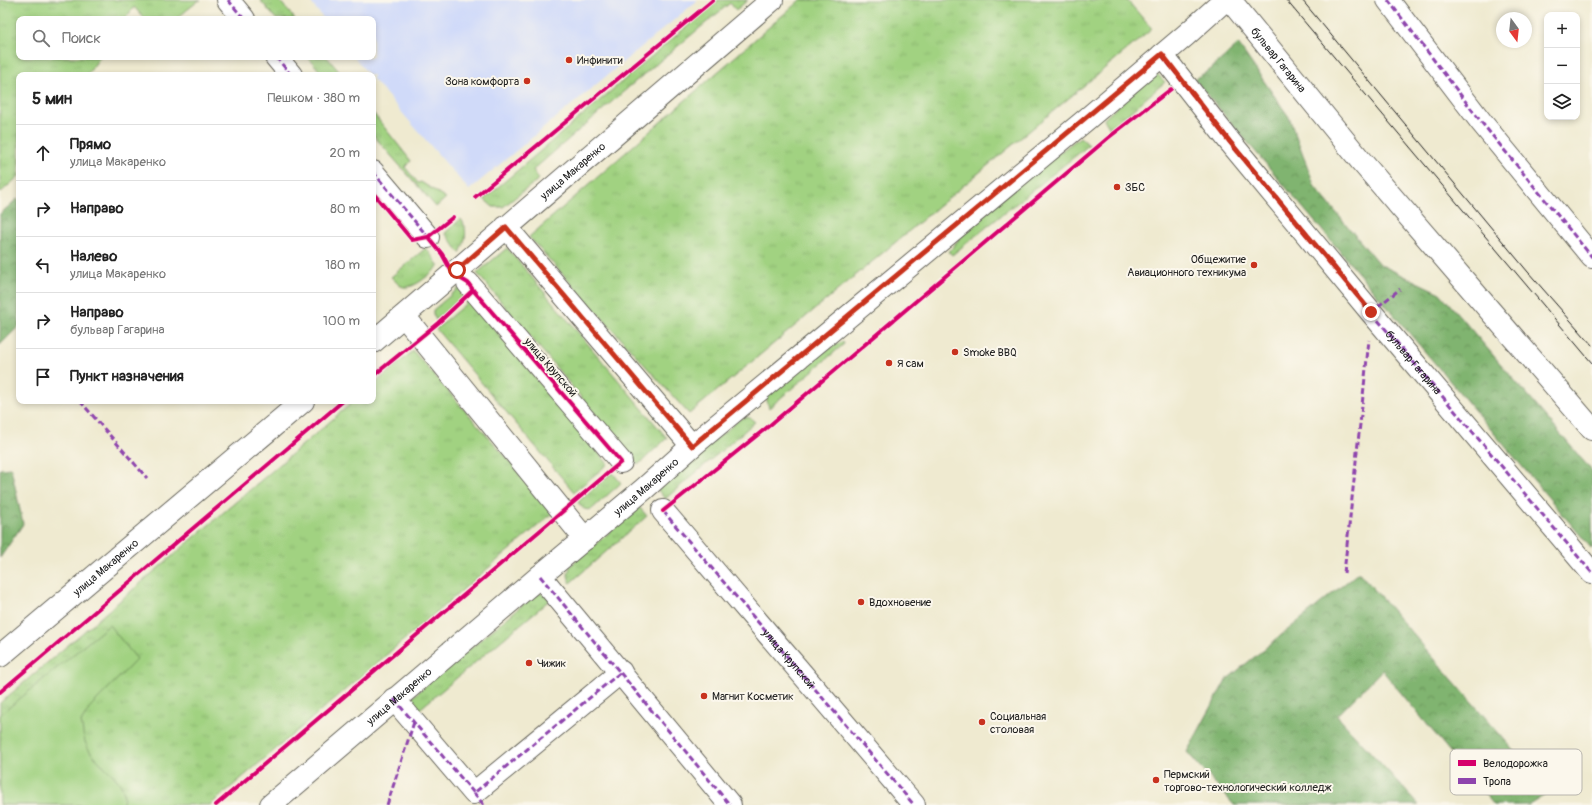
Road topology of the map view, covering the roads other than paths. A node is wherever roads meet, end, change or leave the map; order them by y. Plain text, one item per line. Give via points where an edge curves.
1 (228, 0) edge
2 (772, 0) edge
3 (1225, 0) edge
4 (1230, 0) edge
5 (1388, 0) edge
6 (241, 16) edge
7 (1162, 54) junction
8 (279, 60) edge
9 (289, 72) edge
10 (376, 176) edge
11 (506, 227) junction
12 (428, 237) dead end
13 (1592, 257) edge
14 (468, 283) dead end
15 (404, 316) junction
16 (376, 339) edge
17 (299, 404) edge
18 (1592, 429) edge
19 (692, 446) junction
20 (621, 462) dead end
21 (663, 511) dead end
22 (585, 539) junction
23 (1592, 573) edge
24 (540, 576) junction
25 (0, 656) edge
26 (621, 672) junction
27 (394, 700) junction
28 (479, 799) edge
29 (271, 805) edge
30 (730, 805) edge
31 (914, 805) edge

1 - 6 main road
2 - 11 main road, улица Макаренко
3 - 7 main road, улица Макаренко
4 - 18 main road, бульвар Гагарина via 1361,161
5 - 13 main road via 1482,123
7 - 19 main road, улица Макаренко
7 - 23 main road, бульвар Гагарина via 1230,142
8 - 9 main road
10 - 12 main road
11 - 15 main road, улица Макаренко
11 - 19 main road
14 - 20 main road, улица Крупской
15 - 16 main road, улица Макаренко
15 - 22 main road
17 - 25 main road, улица Макаренко
19 - 22 main road, улица Макаренко
21 - 31 main road, улица Крупской
22 - 24 main road, улица Макаренко
24 - 26 main road
24 - 27 main road, улица Макаренко
26 - 28 main road
26 - 30 main road
27 - 28 main road
27 - 29 main road, улица Макаренко

